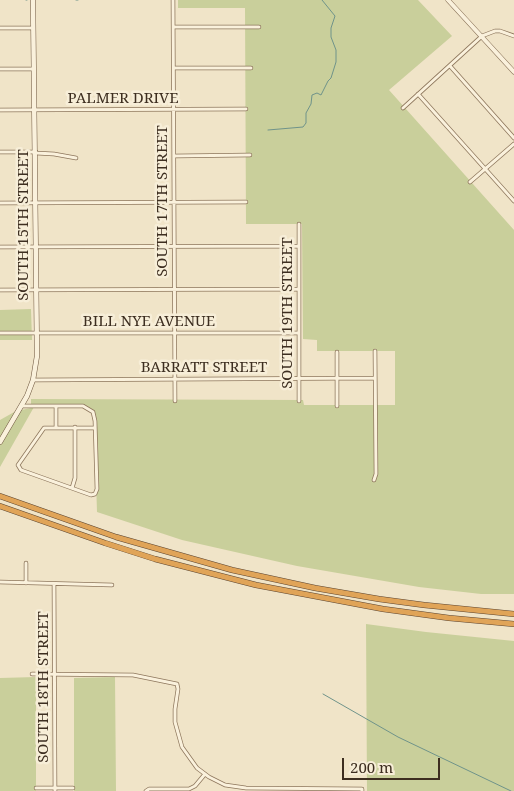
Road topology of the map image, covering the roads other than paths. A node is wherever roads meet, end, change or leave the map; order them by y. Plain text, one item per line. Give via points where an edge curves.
1 (174, 0) edge
2 (448, 0) edge
3 (33, 1) edge
4 (174, 27) junction
5 (258, 27) dead end
6 (0, 28) edge
7 (33, 28) junction
8 (482, 36) junction
9 (514, 36) edge
10 (450, 66) junction
11 (174, 68) junction
12 (251, 68) dead end
13 (0, 69) edge
14 (33, 69) junction
15 (514, 72) edge
16 (418, 94) junction
17 (403, 108) dead end
18 (246, 109) dead end
19 (0, 110) edge
20 (33, 110) junction
21 (174, 110) junction
22 (514, 138) edge
23 (514, 144) edge
24 (0, 152) edge
25 (36, 152) junction
26 (250, 155) dead end
27 (174, 156) junction
28 (76, 158) dead end
29 (486, 169) junction
30 (470, 182) dead end
31 (514, 201) edge
32 (246, 202) dead end
33 (0, 203) edge
34 (36, 203) junction
35 (174, 203) junction
36 (299, 224) dead end
37 (36, 246) junction
38 (175, 246) junction
39 (299, 246) junction
40 (0, 247) edge
41 (36, 289) junction
42 (175, 289) junction
43 (299, 289) junction
44 (0, 290) edge
45 (0, 333) edge
46 (37, 333) junction
47 (175, 333) junction
48 (299, 333) junction
49 (375, 351) dead end
50 (337, 352) dead end
51 (299, 378) junction
52 (337, 378) junction
53 (376, 378) junction
54 (175, 379) junction
55 (32, 380) junction
56 (175, 401) dead end
57 (299, 401) dead end
58 (23, 406) junction
59 (56, 406) junction
60 (337, 406) dead end
61 (56, 427) junction
62 (75, 427) junction
63 (95, 428) junction
64 (0, 442) edge
65 (374, 480) dead end
66 (72, 488) junction
67 (0, 496) edge
68 (0, 506) edge
69 (26, 563) dead end
70 (0, 582) edge
71 (26, 583) junction
72 (54, 584) junction
73 (112, 585) dead end
74 (514, 614) edge
75 (514, 624) edge
76 (32, 674) dead end
77 (55, 674) junction
78 (204, 774) junction
79 (36, 788) dead end
80 (73, 788) dead end
81 (55, 790) edge
82 (362, 790) edge
83 (146, 791) edge

1 - 4 street, SOUTH 17TH STREET
2 - 8 street
3 - 7 main road, SOUTH 15TH STREET
4 - 5 street
4 - 11 street, SOUTH 17TH STREET
6 - 7 street
7 - 14 main road, SOUTH 15TH STREET
8 - 9 street via 495,31
8 - 10 street
8 - 15 street
10 - 16 street
10 - 22 street
11 - 12 street
11 - 21 street, SOUTH 17TH STREET
13 - 14 street
14 - 20 main road, SOUTH 15TH STREET
16 - 17 street
16 - 29 street
18 - 21 street, PALMER DRIVE
19 - 20 street, PALMER DRIVE
20 - 21 street, PALMER DRIVE
20 - 25 main road, SOUTH 15TH STREET
21 - 27 street, SOUTH 17TH STREET
23 - 29 street
24 - 25 street
25 - 28 street
25 - 34 main road, SOUTH 15TH STREET
26 - 27 street
27 - 35 street, SOUTH 17TH STREET
29 - 30 street
29 - 31 street
32 - 35 street
33 - 34 street
34 - 35 street
34 - 37 main road, SOUTH 15TH STREET
35 - 38 street, SOUTH 17TH STREET
36 - 39 street, SOUTH 19TH STREET
37 - 38 street
37 - 40 street
37 - 41 main road, SOUTH 15TH STREET
38 - 39 street
38 - 42 street, SOUTH 17TH STREET
39 - 43 street, SOUTH 19TH STREET
41 - 42 street
41 - 44 street
41 - 46 main road, SOUTH 15TH STREET
42 - 43 street
42 - 47 street, SOUTH 17TH STREET
43 - 48 street, SOUTH 19TH STREET
45 - 46 street, BILL NYE AVENUE
46 - 47 street, BILL NYE AVENUE
46 - 55 main road, SOUTH 15TH STREET
47 - 48 street, BILL NYE AVENUE
47 - 54 street, SOUTH 17TH STREET
48 - 51 street, SOUTH 19TH STREET
49 - 53 street
50 - 52 street
51 - 52 street, BARRATT STREET
51 - 54 street, BARRATT STREET
51 - 57 street, SOUTH 19TH STREET
52 - 53 street, BARRATT STREET
52 - 60 street
53 - 65 street
54 - 55 street, BARRATT STREET
54 - 56 street, SOUTH 17TH STREET
55 - 58 main road, SOUTH 15TH STREET
58 - 59 street
58 - 64 main road, SOUTH 15TH STREET
59 - 61 street
59 - 63 street via 90,409
61 - 62 street
61 - 66 street via 42,430 18,467
62 - 63 street
62 - 66 street via 75,478
63 - 66 street via 97,489 95,494 88,494
67 - 74 highway via 116,537 232,570 379,599
68 - 75 highway via 146,556 256,585 383,609
69 - 71 street
70 - 71 street
71 - 72 street
72 - 73 street
72 - 77 street, SOUTH 18TH STREET
76 - 77 street
77 - 78 street via 133,675 177,684 175,715 179,739 191,761
77 - 81 street, SOUTH 18TH STREET
78 - 82 street via 238,788
78 - 83 street via 192,788
79 - 81 street
80 - 81 street

